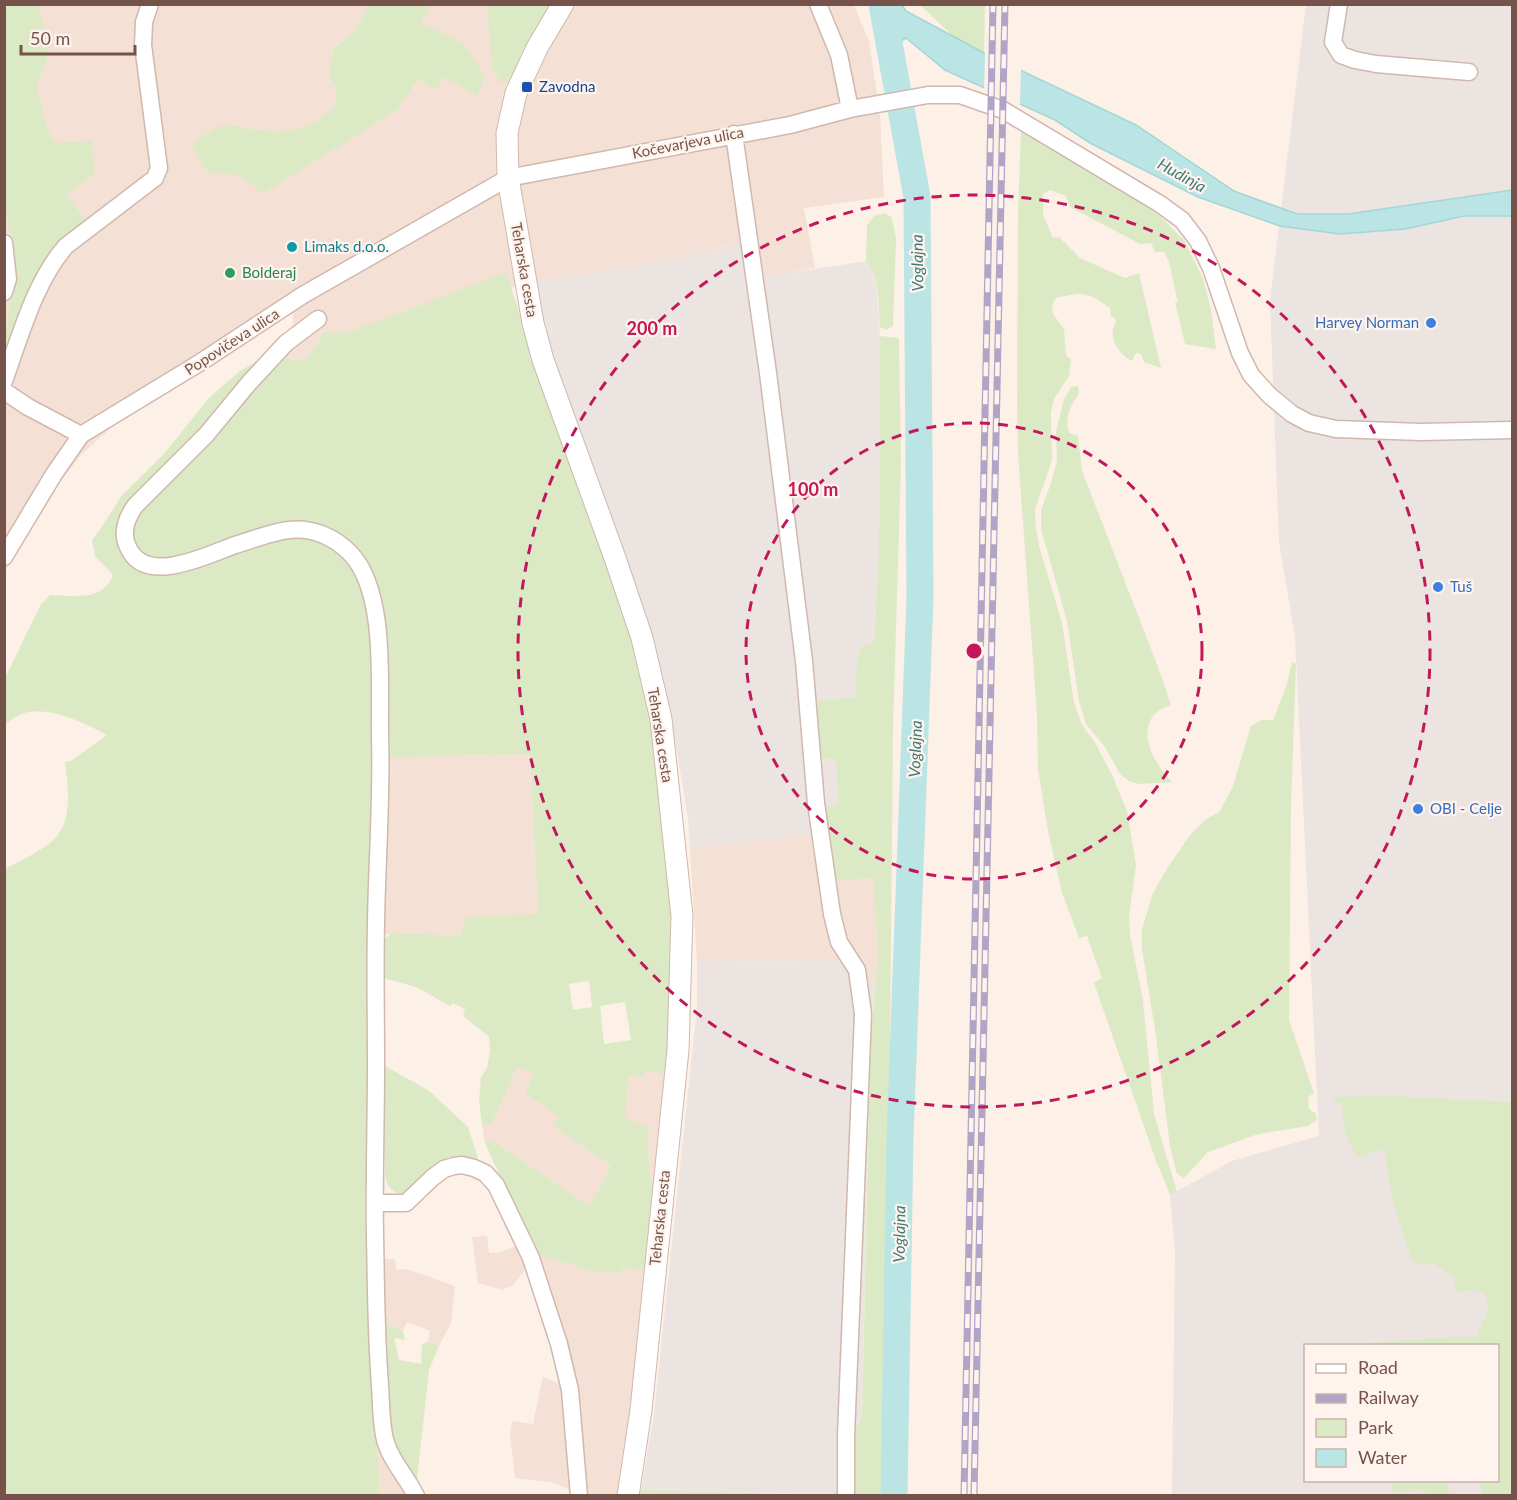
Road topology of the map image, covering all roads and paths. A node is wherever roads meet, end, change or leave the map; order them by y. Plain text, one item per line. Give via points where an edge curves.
1 (150, 4) edge
2 (563, 4) edge
3 (818, 4) edge
4 (1339, 4) edge
5 (1469, 72) dead end
6 (850, 109) junction
7 (734, 134) junction
8 (508, 178) junction
9 (4, 243) edge
10 (4, 292) edge
11 (318, 319) dead end
12 (4, 381) edge
13 (4, 391) edge
14 (1512, 430) edge
15 (81, 435) junction
16 (4, 557) edge
17 (375, 1203) junction
18 (416, 1496) edge
19 (579, 1496) edge
20 (628, 1496) edge
21 (846, 1496) edge

1 - 12 street via 143,45 159,168 155,178 66,246 56,258 45,275
2 - 8 street, Teharska cesta via 516,93 507,134
3 - 6 street via 838,55
4 - 5 street via 1333,42 1341,55 1376,64
6 - 7 street, Kočevarjeva ulica via 790,125
6 - 14 street, Kočevarjeva ulica via 928,95 960,94 1003,110 1160,204 1182,220 1198,241 1251,375 1269,395 1309,423 1336,429 1422,432
7 - 8 street, Kočevarjeva ulica
7 - 21 street via 803,650 828,892 839,942 857,970 863,1014
8 - 15 street, Popovičeva ulica via 303,295
8 - 20 street, Teharska cesta via 543,360 642,638 661,719 682,916 678,1050 641,1410
9 - 10 street via 8,279
11 - 17 street via 286,343 249,382 206,435 135,506 124,530 126,543 137,561 156,567 191,561 289,530 326,534 350,552 373,597 381,769
13 - 15 street
15 - 16 street, Popovičeva ulica
17 - 18 street via 375,1323 384,1437
17 - 19 street via 406,1203 432,1178 454,1166 474,1168 496,1185 531,1258 559,1344 570,1390

